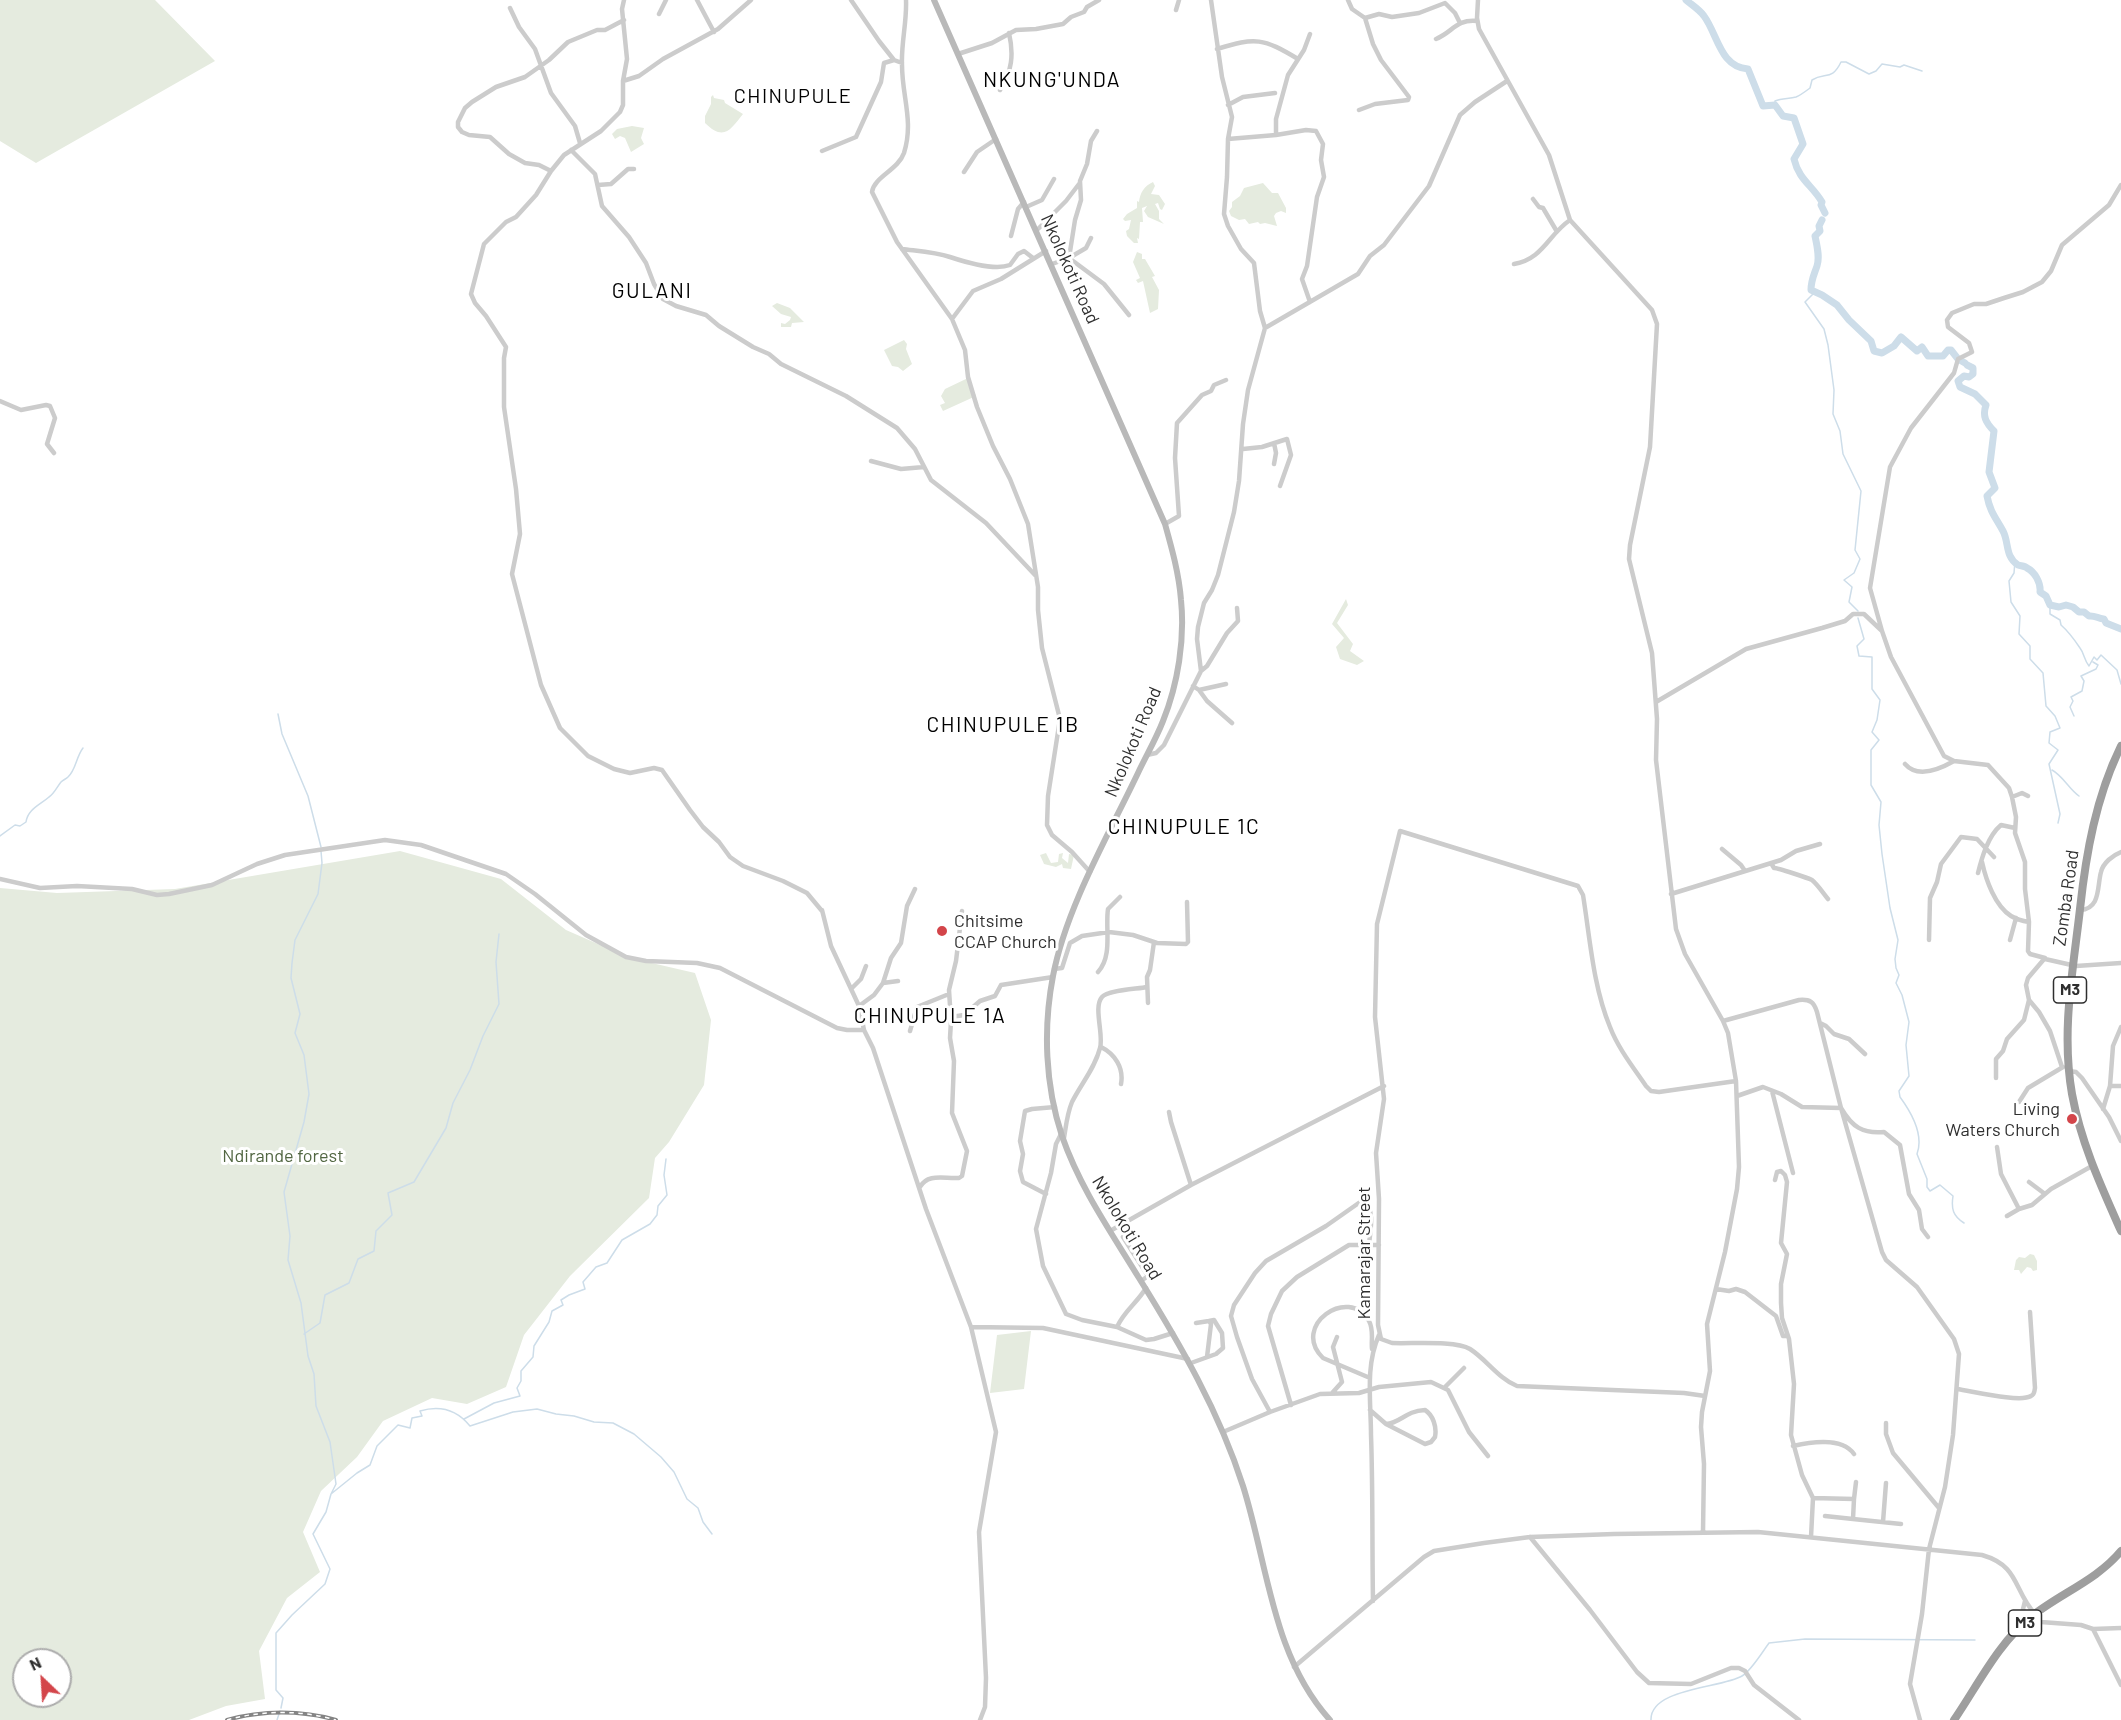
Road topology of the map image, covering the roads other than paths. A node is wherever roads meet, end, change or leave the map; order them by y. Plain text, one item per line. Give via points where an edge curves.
1 (624, 0) edge
2 (666, 0) edge
3 (697, 0) edge
4 (751, 0) edge
5 (851, 0) edge
6 (906, 0) edge
7 (934, 0) edge
8 (1099, 0) edge
9 (1179, 0) edge
10 (1211, 0) edge
11 (1348, 0) edge
12 (1478, 0) edge
13 (510, 8) dead end
14 (1176, 10) dead end
15 (659, 14) dead end
16 (1365, 18) junction
17 (624, 20) junction
18 (1477, 21) junction
19 (1460, 22) junction
20 (714, 32) junction
21 (1009, 33) junction
22 (1310, 34) dead end
23 (1436, 39) dead end
24 (1217, 49) junction
25 (958, 54) junction
26 (1298, 59) junction
27 (894, 60) junction
28 (902, 63) junction
29 (541, 65) junction
30 (623, 81) junction
31 (1507, 81) junction
32 (1000, 90) dead end
33 (1275, 93) dead end
34 (1228, 105) junction
35 (1359, 110) dead end
36 (1097, 131) dead end
37 (1276, 135) junction
38 (996, 139) junction
39 (1228, 139) junction
40 (580, 143) junction
41 (571, 150) junction
42 (822, 151) dead end
43 (634, 169) dead end
44 (551, 171) junction
45 (963, 172) dead end
46 (1054, 179) dead end
47 (1080, 181) junction
48 (598, 185) junction
49 (2121, 185) edge
50 (1533, 199) dead end
51 (1025, 205) junction
52 (1570, 220) junction
53 (1556, 230) junction
54 (1036, 231) junction
55 (1011, 236) dead end
56 (1091, 238) dead end
57 (902, 249) junction
58 (1046, 251) junction
59 (1033, 258) junction
60 (1069, 258) junction
61 (1052, 264) junction
62 (1514, 264) dead end
63 (1310, 302) junction
64 (1129, 315) dead end
65 (952, 319) junction
66 (1265, 328) junction
67 (1226, 380) dead end
68 (0, 401) edge
69 (1274, 443) junction
70 (1242, 449) junction
71 (54, 453) dead end
72 (871, 460) dead end
73 (1274, 464) dead end
74 (924, 467) junction
75 (1280, 486) dead end
76 (1165, 524) junction
77 (1035, 575) junction
78 (1237, 608) dead end
79 (1882, 631) junction
80 (1201, 670) junction
81 (1226, 684) dead end
82 (1193, 686) junction
83 (1199, 690) junction
84 (1656, 702) junction
85 (1233, 723) dead end
86 (2121, 746) edge
87 (1147, 755) junction
88 (1954, 761) junction
89 (1905, 765) dead end
90 (2028, 796) dead end
91 (2012, 797) junction
92 (2015, 828) junction
93 (1820, 844) dead end
94 (1722, 849) dead end
95 (1986, 850) junction
96 (2121, 852) edge
97 (1994, 857) dead end
98 (1982, 862) junction
99 (1771, 863) junction
100 (1745, 871) junction
101 (1090, 872) junction
102 (1978, 873) dead end
103 (0, 879) edge
104 (915, 889) dead end
105 (1671, 894) junction
106 (1120, 897) dead end
107 (1828, 899) dead end
108 (1187, 902) dead end
109 (2080, 910) junction
110 (962, 911) dead end
111 (2016, 918) junction
112 (2029, 922) junction
113 (1109, 932) junction
114 (1929, 940) dead end
115 (2010, 940) dead end
116 (1154, 942) junction
117 (2045, 959) junction
118 (2121, 963) edge
119 (866, 966) dead end
120 (2071, 966) junction
121 (1054, 969) junction
122 (1098, 972) dead end
123 (1053, 977) junction
124 (898, 981) dead end
125 (883, 983) junction
126 (1148, 987) junction
127 (851, 990) junction
128 (949, 994) junction
129 (2029, 1000) junction
130 (1148, 1003) dead end
131 (859, 1006) junction
132 (951, 1017) junction
133 (1723, 1021) junction
134 (1820, 1023) junction
135 (2121, 1027) edge
136 (864, 1030) junction
137 (910, 1031) dead end
138 (1101, 1047) junction
139 (1865, 1054) dead end
140 (2066, 1067) junction
141 (1996, 1078) dead end
142 (1736, 1081) junction
143 (1121, 1084) dead end
144 (1383, 1086) junction
145 (2110, 1086) junction
146 (2121, 1086) edge
147 (1772, 1090) junction
148 (1737, 1096) junction
149 (2019, 1102) dead end
150 (1055, 1107) junction
151 (1841, 1108) junction
152 (2103, 1109) junction
153 (1169, 1112) dead end
154 (1061, 1134) junction
155 (1064, 1141) junction
156 (2121, 1141) edge
157 (1997, 1147) dead end
158 (2092, 1166) junction
159 (1793, 1173) dead end
160 (1775, 1180) dead end
161 (2029, 1182) dead end
162 (1191, 1185) junction
163 (920, 1188) junction
164 (1046, 1194) junction
165 (2045, 1194) junction
166 (2019, 1209) junction
167 (2007, 1216) dead end
168 (1110, 1231) junction
169 (2121, 1231) edge
170 (1123, 1237) dead end
171 (1928, 1238) dead end
172 (1369, 1245) junction
173 (1379, 1245) junction
174 (1141, 1281) junction
175 (1146, 1288) junction
176 (1716, 1289) junction
177 (2030, 1311) dead end
178 (1209, 1322) junction
179 (1196, 1323) dead end
180 (971, 1327) junction
181 (1117, 1327) junction
182 (1173, 1333) junction
183 (1379, 1334) junction
184 (1788, 1336) junction
185 (1337, 1337) dead end
186 (1373, 1351) junction
187 (1208, 1357) junction
188 (1190, 1361) junction
189 (1337, 1365) junction
190 (1464, 1368) dead end
191 (1370, 1378) junction
192 (1445, 1388) junction
193 (1369, 1389) junction
194 (1957, 1389) junction
195 (1333, 1392) junction
196 (1705, 1396) junction
197 (1291, 1405) junction
198 (1370, 1410) junction
199 (1270, 1412) junction
200 (1886, 1423) dead end
201 (1386, 1424) junction
202 (1223, 1432) junction
203 (1793, 1446) junction
204 (1854, 1454) dead end
205 (1488, 1456) dead end
206 (1856, 1482) dead end
207 (1886, 1483) dead end
208 (1813, 1498) junction
209 (1854, 1499) junction
210 (1939, 1508) junction
211 (1825, 1516) dead end
212 (1853, 1519) junction
213 (1882, 1522) junction
214 (1901, 1524) dead end
215 (1703, 1532) junction
216 (1810, 1536) junction
217 (1530, 1537) junction
218 (1929, 1549) junction
219 (2121, 1551) edge
220 (1373, 1601) junction
221 (2025, 1601) junction
222 (2031, 1617) junction
223 (2121, 1628) edge
224 (2093, 1629) junction
225 (1294, 1667) junction
226 (2121, 1685) edge
227 (980, 1720) edge
228 (1330, 1720) edge
229 (1798, 1720) edge
230 (1920, 1720) edge
231 (1954, 1720) edge

1 - 17 street
2 - 15 street
3 - 20 street
4 - 20 street
5 - 27 street
6 - 28 street
7 - 25 main road, Nkolokoti Road
8 - 21 street via 1063,24
9 - 14 street
10 - 24 street
11 - 16 street via 1352,9
12 - 18 street
13 - 29 street
16 - 19 street via 1419,13 1446,3
16 - 35 street via 1372,44 1409,98
17 - 29 street via 568,42
17 - 30 street via 627,51
18 - 19 street
18 - 31 street
19 - 23 street
20 - 30 street
21 - 25 street
21 - 32 street via 1011,69
22 - 26 street
24 - 26 street via 1252,40 1271,43
24 - 34 street
25 - 38 main road, Nkolokoti Road
26 - 37 street via 1288,75 1276,119
27 - 28 street
27 - 42 street via 884,63 881,82 856,137
28 - 57 street via 908,110 906,146 900,161 876,182 872,192
29 - 40 street via 551,93 575,126
29 - 44 street via 525,77 493,88 472,102 458,124 462,132 490,137 525,163
30 - 40 street via 619,115
31 - 52 street via 1549,155
31 - 63 street via 1460,115 1429,186 1384,245 1370,256 1358,274
33 - 34 street via 1241,98
34 - 39 street via 1232,117
36 - 47 street
37 - 39 street
37 - 63 street via 1316,130 1323,144 1324,177 1302,277
38 - 45 street via 977,152
38 - 51 main road, Nkolokoti Road
39 - 66 street via 1225,220 1254,263
40 - 41 street
41 - 44 street
41 - 48 street via 594,173
43 - 48 street via 628,169 611,184
44 - 127 street via 516,217 484,244 471,294 506,347 504,407 520,534 512,574 541,685 560,728 581,751 621,771 662,770 730,857 742,866 807,893 822,911 831,946
46 - 51 street via 1042,200
47 - 54 street via 1076,191
47 - 60 street via 1081,200
48 - 74 street via 604,209 629,237 663,299 706,315 783,365 892,424 906,437
49 - 79 street via 2109,205 2062,245 2042,282 1986,304 1974,304 1952,313 1947,320 1947,327 1969,343 1972,352 1958,359 1954,373 1911,428 1890,467 1870,588
50 - 53 street
51 - 54 main road, Nkolokoti Road
51 - 55 street via 1018,208
52 - 53 street
52 - 84 street via 1652,310 1657,324 1650,447 1629,545 1652,653
53 - 62 street via 1544,249 1527,262
54 - 58 main road, Nkolokoti Road
56 - 60 street via 1086,248
57 - 59 street via 994,267 1011,264 1024,251
57 - 65 street
58 - 59 street
58 - 61 main road, Nkolokoti Road
59 - 65 street via 973,291
60 - 61 street
60 - 64 street via 1104,284
61 - 76 main road, Nkolokoti Road
63 - 66 street
65 - 77 street via 965,350 977,407 1028,524
66 - 70 street via 1249,380
67 - 76 street via 1202,395 1177,423 1179,516
68 - 71 street via 21,410 50,406 55,418 47,444
69 - 70 street
69 - 73 street
69 - 75 street via 1287,438 1291,450
70 - 80 street via 1234,512 1218,575 1204,603 1198,627
72 - 74 street via 901,469
74 - 77 street via 931,480 986,523
76 - 87 main road, Nkolokoti Road via 1179,581 1181,634 1169,703
77 - 101 street via 1042,648 1060,719 1047,825 1052,835
78 - 80 street via 1238,621
79 - 84 street via 1865,615 1853,614 1833,625 1746,649
79 - 88 street via 1891,657 1940,750
80 - 82 street
81 - 83 street
82 - 83 street
82 - 87 street via 1164,745
83 - 85 street
84 - 105 street via 1656,760
86 - 109 highway, Zomba Road / M3 via 2090,838
87 - 101 main road, Nkolokoti Road
88 - 89 street via 1927,772
88 - 91 street via 1989,765
90 - 91 street via 2022,793
91 - 92 street
92 - 95 street via 1999,826
92 - 112 street via 2025,862
93 - 99 street
94 - 100 street
95 - 97 street
95 - 98 street
95 - 114 street via 1977,839 1961,837 1941,864 1929,904
96 - 109 street via 2102,869 2094,902
98 - 102 street
98 - 111 street via 2000,906
99 - 100 street
99 - 107 street via 1774,868 1811,880
100 - 105 street
101 - 121 main road, Nkolokoti Road
103 - 136 street via 40,888 132,889 157,895 212,885 285,855 385,840 421,845 506,874 586,935 626,957 720,968 837,1028
104 - 125 street via 908,902 901,943
105 - 133 street via 1678,939
106 - 113 street via 1108,909
108 - 116 street via 1188,943
109 - 120 highway, Zomba Road / M3
110 - 128 street
111 - 112 street
111 - 115 street
112 - 117 street via 2028,952
113 - 116 street
113 - 121 street via 1073,940 1063,967
113 - 122 street
116 - 126 street
117 - 120 street
117 - 129 street via 2028,978
118 - 120 street
119 - 127 street
120 - 140 highway, Zomba Road / M3
121 - 123 main road, Nkolokoti Road
123 - 132 street via 1000,985 995,996 977,1003 963,1015
123 - 150 main road, Nkolokoti Road via 1047,1047
124 - 125 street
125 - 131 street
126 - 130 street
126 - 138 street via 1103,996 1099,1013
127 - 131 street
128 - 132 street
128 - 137 street via 917,1007
129 - 140 street via 2050,1031
129 - 141 street via 2024,1020 1996,1059
131 - 136 street
132 - 163 street via 952,1113 967,1150 966,1159 962,1176 930,1178
133 - 134 street via 1803,1000 1812,1002
133 - 142 street via 1731,1043
134 - 139 street via 1834,1034 1850,1039
134 - 151 street
135 - 145 street via 2112,1049
136 - 163 street
138 - 143 street via 1120,1066
138 - 155 street via 1071,1104
140 - 149 street via 2028,1088
140 - 152 street via 2081,1076
140 - 158 highway, Zomba Road / M3
142 - 144 street, Kamarajar Street via 1659,1092 1646,1086 1616,1040 1605,1014 1583,895 1578,886 1400,831 1377,924 1376,1020
142 - 148 street
144 - 162 street
144 - 173 street, Kamarajar Street via 1383,1117 1376,1153
145 - 146 street
145 - 152 street
147 - 148 street via 1763,1087
147 - 151 street via 1802,1107
147 - 159 street
148 - 176 street via 1737,1189
150 - 154 main road, Nkolokoti Road
150 - 164 street via 1025,1111 1020,1141 1023,1182
151 - 171 street via 1859,1128 1870,1133 1884,1132 1900,1145 1909,1194
151 - 194 street via 1880,1249 1917,1287 1957,1345
152 - 156 street
153 - 162 street
154 - 155 main road, Nkolokoti Road
154 - 164 street
155 - 168 main road, Nkolokoti Road via 1084,1187
157 - 166 street via 2001,1174
158 - 165 street
158 - 169 highway, Zomba Road / M3
160 - 184 street via 1781,1171 1787,1182 1781,1236 1787,1254 1781,1303
161 - 165 street
162 - 168 street
163 - 180 street
164 - 181 street via 1036,1235 1046,1273 1066,1314
165 - 166 street via 2032,1205
166 - 167 street
168 - 174 main road, Nkolokoti Road
170 - 174 street via 1147,1273
172 - 173 street
172 - 197 street via 1349,1245 1304,1272 1282,1291 1274,1307 1269,1332
172 - 199 street via 1369,1206 1363,1200 1266,1261 1234,1305 1231,1316 1236,1337
173 - 183 street, Kamarajar Street
174 - 175 main road, Nkolokoti Road
175 - 181 street
175 - 182 main road, Nkolokoti Road
176 - 184 street via 1745,1292 1776,1316 1783,1336
176 - 196 street via 1707,1324 1710,1371
177 - 194 street via 2033,1395 2000,1396
178 - 179 street
178 - 187 street
178 - 187 street via 1214,1320 1222,1333 1223,1345 1221,1351
180 - 188 street via 1043,1328
180 - 227 street via 996,1432 979,1532 986,1678 985,1707
181 - 182 street via 1150,1340
182 - 188 main road, Nkolokoti Road
183 - 186 street
183 - 196 street, Kamarajar Street via 1392,1343 1463,1345 1517,1386
184 - 203 street via 1794,1384
185 - 189 street via 1333,1347
186 - 189 street via 1368,1320 1352,1308 1340,1308 1321,1319 1314,1334 1318,1353
186 - 191 street
187 - 188 street
188 - 202 main road, Nkolokoti Road
189 - 191 street
189 - 195 street via 1342,1382
190 - 192 street
191 - 193 street
192 - 193 street via 1431,1382
192 - 205 street via 1474,1440
193 - 195 street via 1359,1393
193 - 198 street
194 - 210 street
195 - 197 street
196 - 215 street via 1701,1427
197 - 199 street
198 - 201 street
198 - 220 street
199 - 202 street
200 - 210 street via 1893,1453
201 - 201 street via 1425,1410 1436,1427 1436,1437 1425,1444
202 - 225 main road, Nkolokoti Road via 1242,1484 1279,1628
203 - 204 street via 1820,1442 1845,1446
203 - 208 street
206 - 209 street
207 - 213 street
208 - 209 street
208 - 216 street
209 - 212 street
210 - 218 street
211 - 212 street
212 - 213 street
213 - 214 street
215 - 216 street
215 - 217 street
216 - 218 street
217 - 220 street via 1434,1551
217 - 229 street via 1637,1672 1651,1684 1691,1684 1738,1668
218 - 221 street via 1997,1560 2012,1575
218 - 230 street via 1910,1684
219 - 222 highway, M3 via 2094,1577
220 - 225 street
221 - 222 street
221 - 222 street via 2023,1609
222 - 224 street via 2041,1622 2081,1624
222 - 231 highway, M3 via 2007,1641
223 - 224 street
224 - 226 street
225 - 228 main road, Nkolokoti Road

